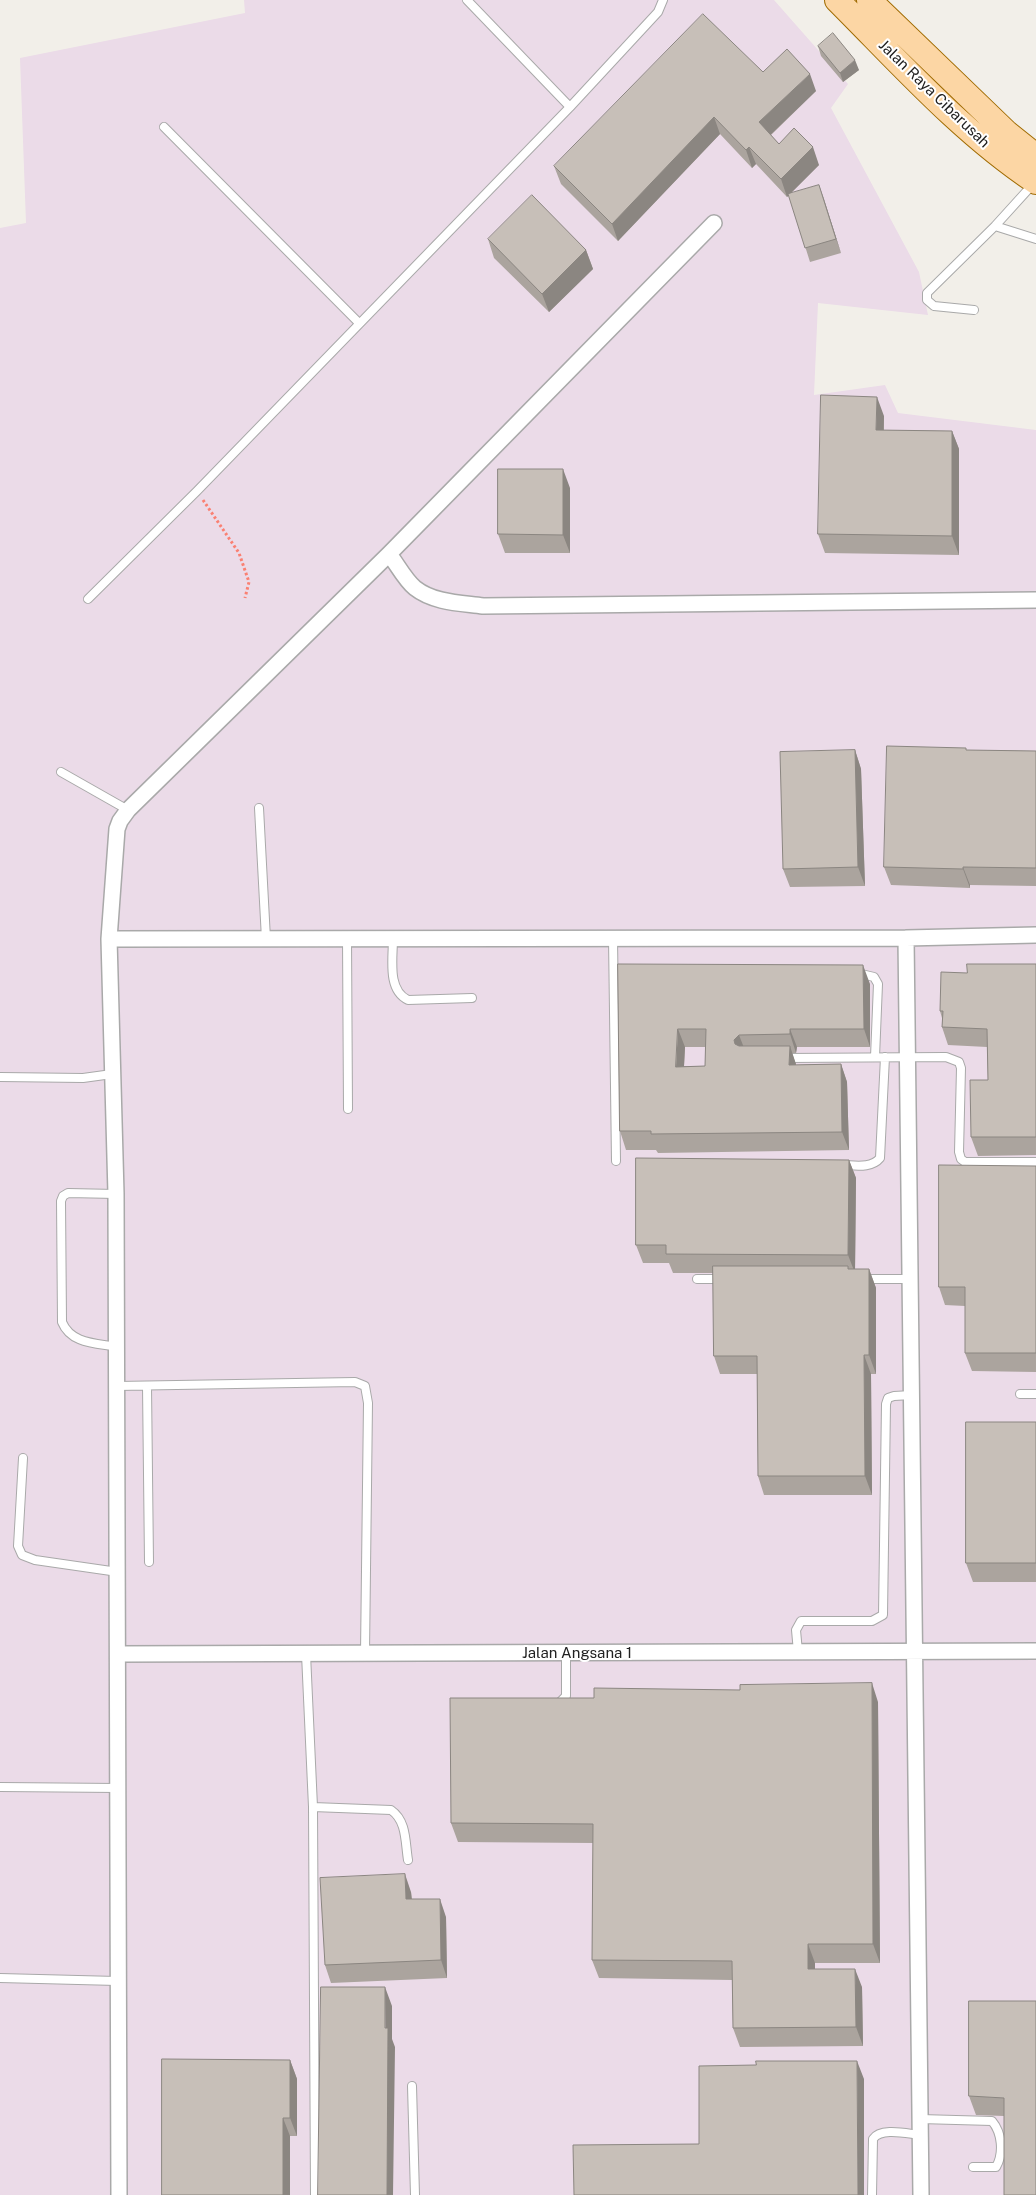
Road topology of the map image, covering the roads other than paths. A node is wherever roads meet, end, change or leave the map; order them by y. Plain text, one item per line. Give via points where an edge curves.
1 (467, 0) edge
2 (663, 0) edge
3 (837, 0) edge
4 (869, 0) edge
5 (570, 107) junction
6 (164, 127) dead end
7 (1036, 156) edge
8 (1036, 182) edge
9 (714, 222) dead end
10 (995, 226) junction
11 (1036, 239) edge
12 (974, 310) dead end
13 (358, 323) junction
14 (389, 554) junction
15 (88, 599) dead end
16 (1036, 600) edge
17 (60, 772) dead end
18 (259, 808) dead end
19 (128, 810) junction
20 (1036, 935) edge
21 (348, 938) junction
22 (392, 938) junction
23 (613, 938) junction
24 (906, 938) junction
25 (109, 939) junction
26 (266, 939) junction
27 (853, 973) edge
28 (472, 998) dead end
29 (907, 1056) junction
30 (875, 1057) junction
31 (885, 1057) junction
32 (776, 1058) edge
33 (112, 1074) junction
34 (0, 1077) edge
35 (348, 1109) dead end
36 (616, 1161) dead end
37 (1036, 1162) edge
38 (830, 1165) edge
39 (116, 1194) junction
40 (697, 1278) dead end
41 (736, 1278) edge
42 (852, 1279) edge
43 (910, 1279) junction
44 (117, 1347) junction
45 (117, 1386) junction
46 (147, 1386) junction
47 (1020, 1394) dead end
48 (1036, 1394) edge
49 (912, 1395) junction
50 (23, 1458) dead end
51 (150, 1562) dead end
52 (118, 1572) junction
53 (1036, 1651) edge
54 (798, 1652) junction
55 (915, 1652) junction
56 (365, 1653) junction
57 (566, 1653) junction
58 (119, 1654) junction
59 (306, 1654) junction
60 (545, 1705) edge
61 (0, 1787) edge
62 (118, 1788) junction
63 (313, 1807) junction
64 (408, 1860) dead end
65 (0, 1978) edge
66 (117, 1981) junction
67 (412, 2086) dead end
68 (920, 2119) junction
69 (921, 2135) junction
70 (973, 2167) dead end
71 (119, 2195) edge
72 (315, 2195) edge
73 (415, 2195) edge
74 (872, 2195) edge
75 (921, 2195) edge

1 - 5 lane
2 - 5 lane via 658,12
3 - 8 main road, Jalan Raya Cibarusah via 958,121
4 - 7 main road, Jalan Raya Cibarusah via 1007,134
5 - 13 lane
6 - 13 lane
8 - 10 lane
9 - 14 street
10 - 11 lane
10 - 12 lane via 927,293 927,300 934,306
13 - 15 lane
14 - 16 street via 414,587 425,595 447,602 483,606
14 - 19 street
17 - 19 lane
18 - 26 lane
19 - 25 street via 118,829
20 - 24 street
21 - 22 street
21 - 26 street
21 - 35 lane
22 - 23 street
22 - 28 lane via 395,988 401,997 408,1000
23 - 24 street
23 - 36 lane
24 - 29 street
25 - 26 street
25 - 33 street
27 - 30 lane via 874,977 878,984
29 - 31 lane
29 - 37 lane via 946,1057 959,1062 959,1152 962,1161
29 - 43 street
30 - 31 lane
30 - 32 lane
31 - 38 lane via 880,1158 869,1166
33 - 34 lane via 83,1078
33 - 39 street
39 - 44 street
39 - 44 lane via 68,1193 61,1201 62,1322 65,1330 75,1339
40 - 41 lane
42 - 43 lane
43 - 49 street
44 - 45 street
45 - 46 lane
45 - 52 street
46 - 51 lane
46 - 56 lane via 355,1382 365,1386 368,1402
47 - 48 lane
49 - 54 lane via 888,1398 886,1404 883,1615 872,1621 801,1621 796,1630
49 - 55 street
50 - 52 lane via 18,1546 22,1555 35,1560
52 - 58 street
53 - 55 street, Jalan Angsana 1
54 - 55 street, Jalan Angsana 1
54 - 57 street, Jalan Angsana 1
55 - 68 street
56 - 57 street, Jalan Angsana 1
56 - 59 street, Jalan Angsana 1
57 - 60 lane via 566,1696 558,1704
58 - 59 street, Jalan Angsana 1
58 - 62 street
59 - 63 lane
61 - 62 lane
62 - 66 street
63 - 64 lane via 392,1810 404,1829
63 - 72 lane
65 - 66 lane
66 - 71 street
67 - 73 lane
68 - 69 street
68 - 70 lane via 992,2121 1001,2136 999,2162 996,2167
69 - 74 lane via 882,2133 875,2136
69 - 75 street

